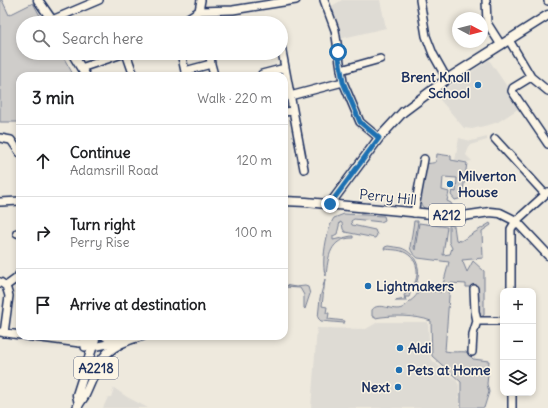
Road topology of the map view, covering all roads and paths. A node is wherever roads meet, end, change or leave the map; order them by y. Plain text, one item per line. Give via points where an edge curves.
1 (38, 0) edge
2 (99, 0) edge
3 (201, 0) edge
4 (296, 0) edge
5 (324, 0) edge
6 (420, 0) edge
7 (486, 0) edge
8 (271, 2) edge
9 (199, 11) junction
10 (548, 15) edge
11 (49, 16) edge
12 (66, 16) edge
13 (191, 16) edge
14 (509, 40) junction
15 (501, 45) junction
16 (380, 59) dead end
17 (76, 60) edge
18 (104, 60) edge
19 (128, 60) edge
20 (183, 60) edge
21 (211, 60) edge
22 (284, 60) edge
23 (212, 64) junction
24 (81, 68) junction
25 (285, 68) junction
26 (341, 70) junction
27 (84, 72) edge
28 (132, 72) edge
29 (186, 72) edge
30 (189, 72) edge
31 (213, 72) edge
32 (270, 72) edge
33 (286, 72) edge
34 (531, 77) junction
35 (447, 79) junction
36 (343, 82) junction
37 (288, 85) edge
38 (548, 91) edge
39 (290, 96) junction
40 (292, 111) junction
41 (288, 112) edge
42 (0, 138) edge
43 (379, 138) junction
44 (495, 139) dead end
45 (548, 144) edge
46 (16, 146) edge
47 (424, 159) dead end
48 (304, 170) dead end
49 (547, 193) edge
50 (288, 201) edge
51 (0, 202) edge
52 (16, 202) edge
53 (330, 204) junction
54 (414, 213) junction
55 (516, 221) junction
56 (548, 255) edge
57 (16, 278) edge
58 (3, 284) edge
59 (511, 288) edge
60 (474, 289) dead end
61 (477, 321) junction
62 (500, 321) edge
63 (2, 333) edge
64 (16, 335) edge
65 (53, 340) edge
66 (90, 340) edge
67 (91, 340) edge
68 (111, 340) edge
69 (128, 340) edge
70 (125, 341) junction
71 (86, 345) junction
72 (472, 352) dead end
73 (512, 396) edge
74 (78, 406) edge
75 (512, 408) edge

1 - 11 main road
2 - 12 street
3 - 9 street
4 - 8 street
5 - 26 street via 336,30
6 - 35 street via 426,36
7 - 15 street via 487,23
8 - 9 street via 234,10
9 - 13 street
10 - 14 main road
14 - 15 main road
14 - 34 street
15 - 35 main road
16 - 26 street
17 - 24 main road
18 - 24 street
19 - 28 street
20 - 29 street
21 - 23 street
22 - 25 street
23 - 30 street
23 - 31 street
24 - 27 main road
25 - 32 street
25 - 33 street
26 - 36 street
34 - 38 street
34 - 45 street via 512,91
35 - 43 main road via 403,112
36 - 39 street
36 - 43 street via 360,122
37 - 39 street
39 - 40 street
40 - 41 street
40 - 48 street
42 - 46 street via 10,140
43 - 53 main road
44 - 49 street
47 - 54 street
49 - 55 street
50 - 53 main road, A212
51 - 52 street
53 - 54 main road, Perry Hill / A212
54 - 55 main road, Perry Hill / A212 via 463,216 490,212 500,213
55 - 56 main road, Perry Hill / A212
55 - 59 street via 510,235
57 - 58 street
58 - 63 street via 9,296
60 - 61 street
61 - 62 street
61 - 72 street
63 - 64 street
65 - 71 street
66 - 71 street
67 - 71 main road, A2218
68 - 70 main road, A2218
69 - 70 main road, A2218
70 - 71 street
70 - 74 main road, A2218 via 104,356
71 - 74 main road, A2218 via 87,368 77,395
73 - 75 street

